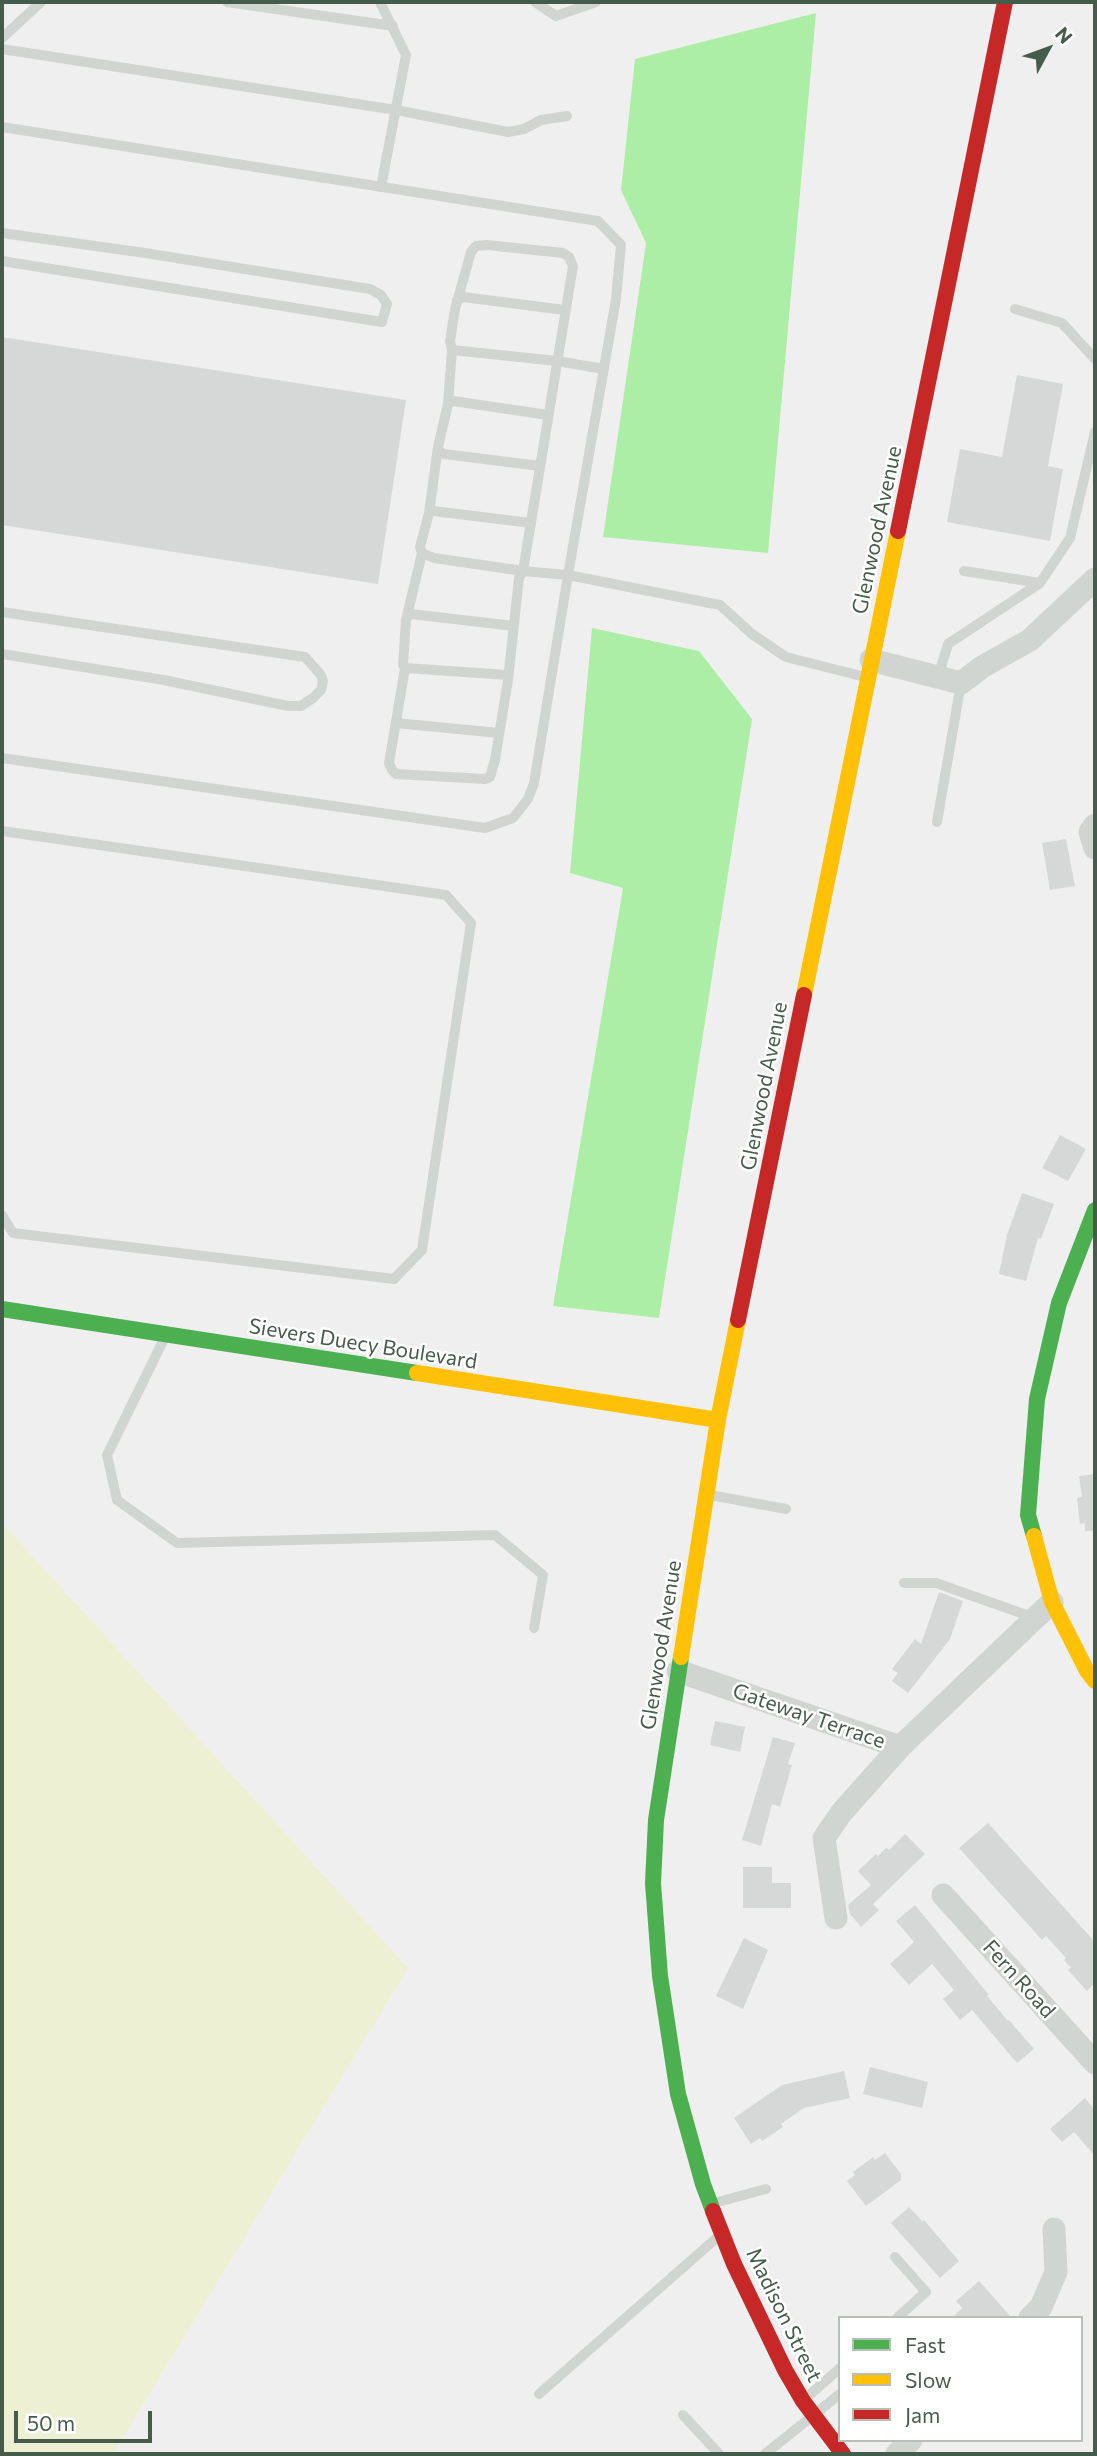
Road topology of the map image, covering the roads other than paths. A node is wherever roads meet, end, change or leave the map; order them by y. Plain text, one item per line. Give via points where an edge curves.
1 (41, 2) edge
2 (227, 2) edge
3 (380, 2) edge
4 (535, 2) edge
5 (596, 2) edge
6 (1005, 2) edge
7 (393, 26) junction
8 (2, 38) edge
9 (2, 49) edge
10 (396, 110) junction
11 (567, 117) dead end
12 (2, 127) edge
13 (381, 187) junction
14 (2, 233) edge
15 (2, 261) edge
16 (457, 300) junction
17 (1015, 309) dead end
18 (565, 310) junction
19 (452, 350) junction
20 (1095, 359) edge
21 (557, 361) junction
22 (604, 369) junction
23 (448, 404) junction
24 (548, 415) junction
25 (1095, 432) edge
26 (439, 451) junction
27 (540, 466) junction
28 (429, 513) junction
29 (531, 523) junction
30 (422, 553) junction
31 (523, 570) junction
32 (964, 571) dead end
33 (568, 575) junction
34 (1095, 579) edge
35 (1040, 583) junction
36 (2, 612) edge
37 (408, 616) junction
38 (514, 626) junction
39 (2, 654) edge
40 (405, 668) junction
41 (869, 669) junction
42 (508, 675) junction
43 (938, 677) junction
44 (961, 683) junction
45 (396, 723) junction
46 (499, 733) junction
47 (2, 758) edge
48 (937, 821) dead end
49 (1095, 825) edge
50 (2, 831) edge
51 (1095, 848) edge
52 (1095, 1210) edge
53 (2, 1215) edge
54 (2, 1309) edge
55 (167, 1335) junction
56 (718, 1420) junction
57 (706, 1495) junction
58 (786, 1509) dead end
59 (904, 1583) dead end
60 (1043, 1610) junction
61 (534, 1628) dead end
62 (678, 1671) junction
63 (1095, 1681) edge
64 (900, 1746) junction
65 (943, 1895) dead end
66 (836, 1918) dead end
67 (1095, 2063) edge
68 (703, 2184) joint
69 (766, 2189) dead end
70 (711, 2204) junction
71 (1054, 2229) dead end
72 (722, 2234) junction
73 (895, 2257) dead end
74 (899, 2316) edge
75 (1032, 2316) edge
76 (838, 2370) edge
77 (539, 2394) dead end
78 (838, 2396) edge
79 (803, 2401) junction
80 (683, 2415) dead end
81 (815, 2416) junction
82 (719, 2454) edge
83 (765, 2454) edge
84 (843, 2454) edge

1 - 8 lane
2 - 7 lane
3 - 7 lane
4 - 5 lane via 556,16
6 - 41 street, Glenwood Avenue
7 - 10 lane via 406,55
9 - 10 lane
10 - 11 lane via 508,132
10 - 13 lane
12 - 13 lane
13 - 22 lane via 598,220 621,245
14 - 15 lane via 370,289 387,304 382,322 375,322
16 - 18 lane via 463,297
16 - 18 lane via 471,252 487,245 569,257 573,266
16 - 19 lane
17 - 20 lane via 1062,323
18 - 21 lane
19 - 21 lane
19 - 23 lane
21 - 22 lane
21 - 24 lane
22 - 33 lane
23 - 24 lane via 453,401
23 - 26 lane
24 - 27 lane
25 - 35 lane via 1070,538
26 - 27 lane
26 - 28 lane
27 - 29 lane
28 - 29 lane
28 - 30 lane via 419,547
29 - 31 lane
30 - 31 lane
30 - 37 lane
31 - 33 lane
31 - 38 lane
32 - 35 lane
33 - 41 lane via 720,605 786,657
33 - 47 lane via 534,783 513,818 485,828
34 - 44 street via 1030,640
35 - 43 lane via 948,643
36 - 39 lane via 306,657 323,681 313,698 301,706 288,706
37 - 38 lane
37 - 40 lane
38 - 42 lane
40 - 42 lane
40 - 45 lane
41 - 43 street
41 - 56 street, Glenwood Avenue
42 - 46 lane
43 - 44 street
44 - 48 lane
45 - 46 lane
45 - 46 lane via 389,763 396,774 490,777
49 - 51 street via 1090,832
50 - 53 lane via 446,895 471,923 422,1250 394,1279 13,1233
52 - 60 street via 1059,1303 1037,1399 1028,1515
54 - 55 street, Sievers Duecy Boulevard
55 - 56 street, Sievers Duecy Boulevard
55 - 61 lane via 107,1455 117,1500 177,1543 495,1535 543,1574
56 - 57 street, Glenwood Avenue
57 - 58 lane
57 - 62 street, Glenwood Avenue
59 - 60 lane via 936,1583
60 - 63 street
60 - 64 street, Gateway Terrace
62 - 64 street, Gateway Terrace
62 - 68 street, Glenwood Avenue via 656,1820 653,1883 660,1976 678,2094
64 - 66 street via 824,1838
65 - 67 street, Fern Road
68 - 70 street, Madison Street
69 - 70 lane
70 - 72 street, Madison Street
71 - 75 street via 1056,2272 1041,2307
72 - 77 lane
72 - 79 street, Madison Street
73 - 74 lane via 926,2292
76 - 79 lane
78 - 81 lane
79 - 81 street, Madison Street
80 - 82 lane
81 - 83 lane
81 - 84 street, Madison Street

